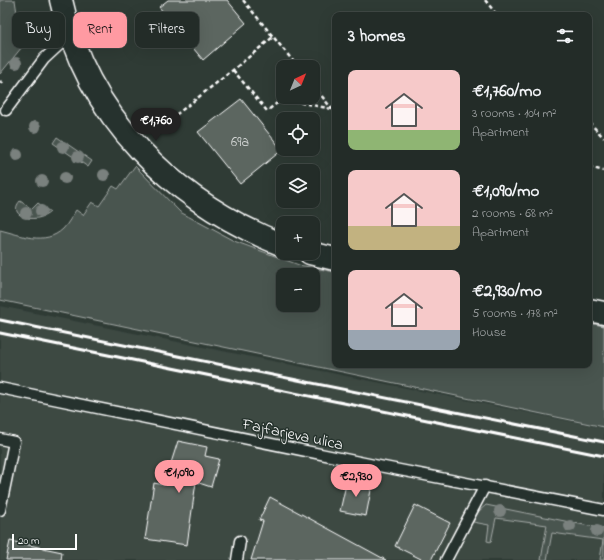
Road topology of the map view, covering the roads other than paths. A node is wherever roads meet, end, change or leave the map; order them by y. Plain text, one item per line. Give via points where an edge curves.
1 (61, 0) edge
2 (71, 34) junction
3 (6, 110) dead end
4 (276, 242) edge
5 (320, 255) edge
6 (332, 257) edge
7 (592, 311) edge
8 (604, 313) edge
9 (0, 388) edge
10 (0, 439) edge
11 (485, 486) junction
12 (0, 510) edge
13 (604, 510) edge
14 (240, 541) dead end
15 (237, 560) edge
16 (446, 560) edge

1 - 2 street
2 - 3 lane via 44,59
2 - 4 street via 94,87 109,111 162,173 210,208
5 - 6 street
7 - 8 street
9 - 11 lane, Fajfarjeva ulica
10 - 12 lane via 14,442
11 - 13 lane, Fajfarjeva ulica
11 - 16 lane
14 - 15 lane

